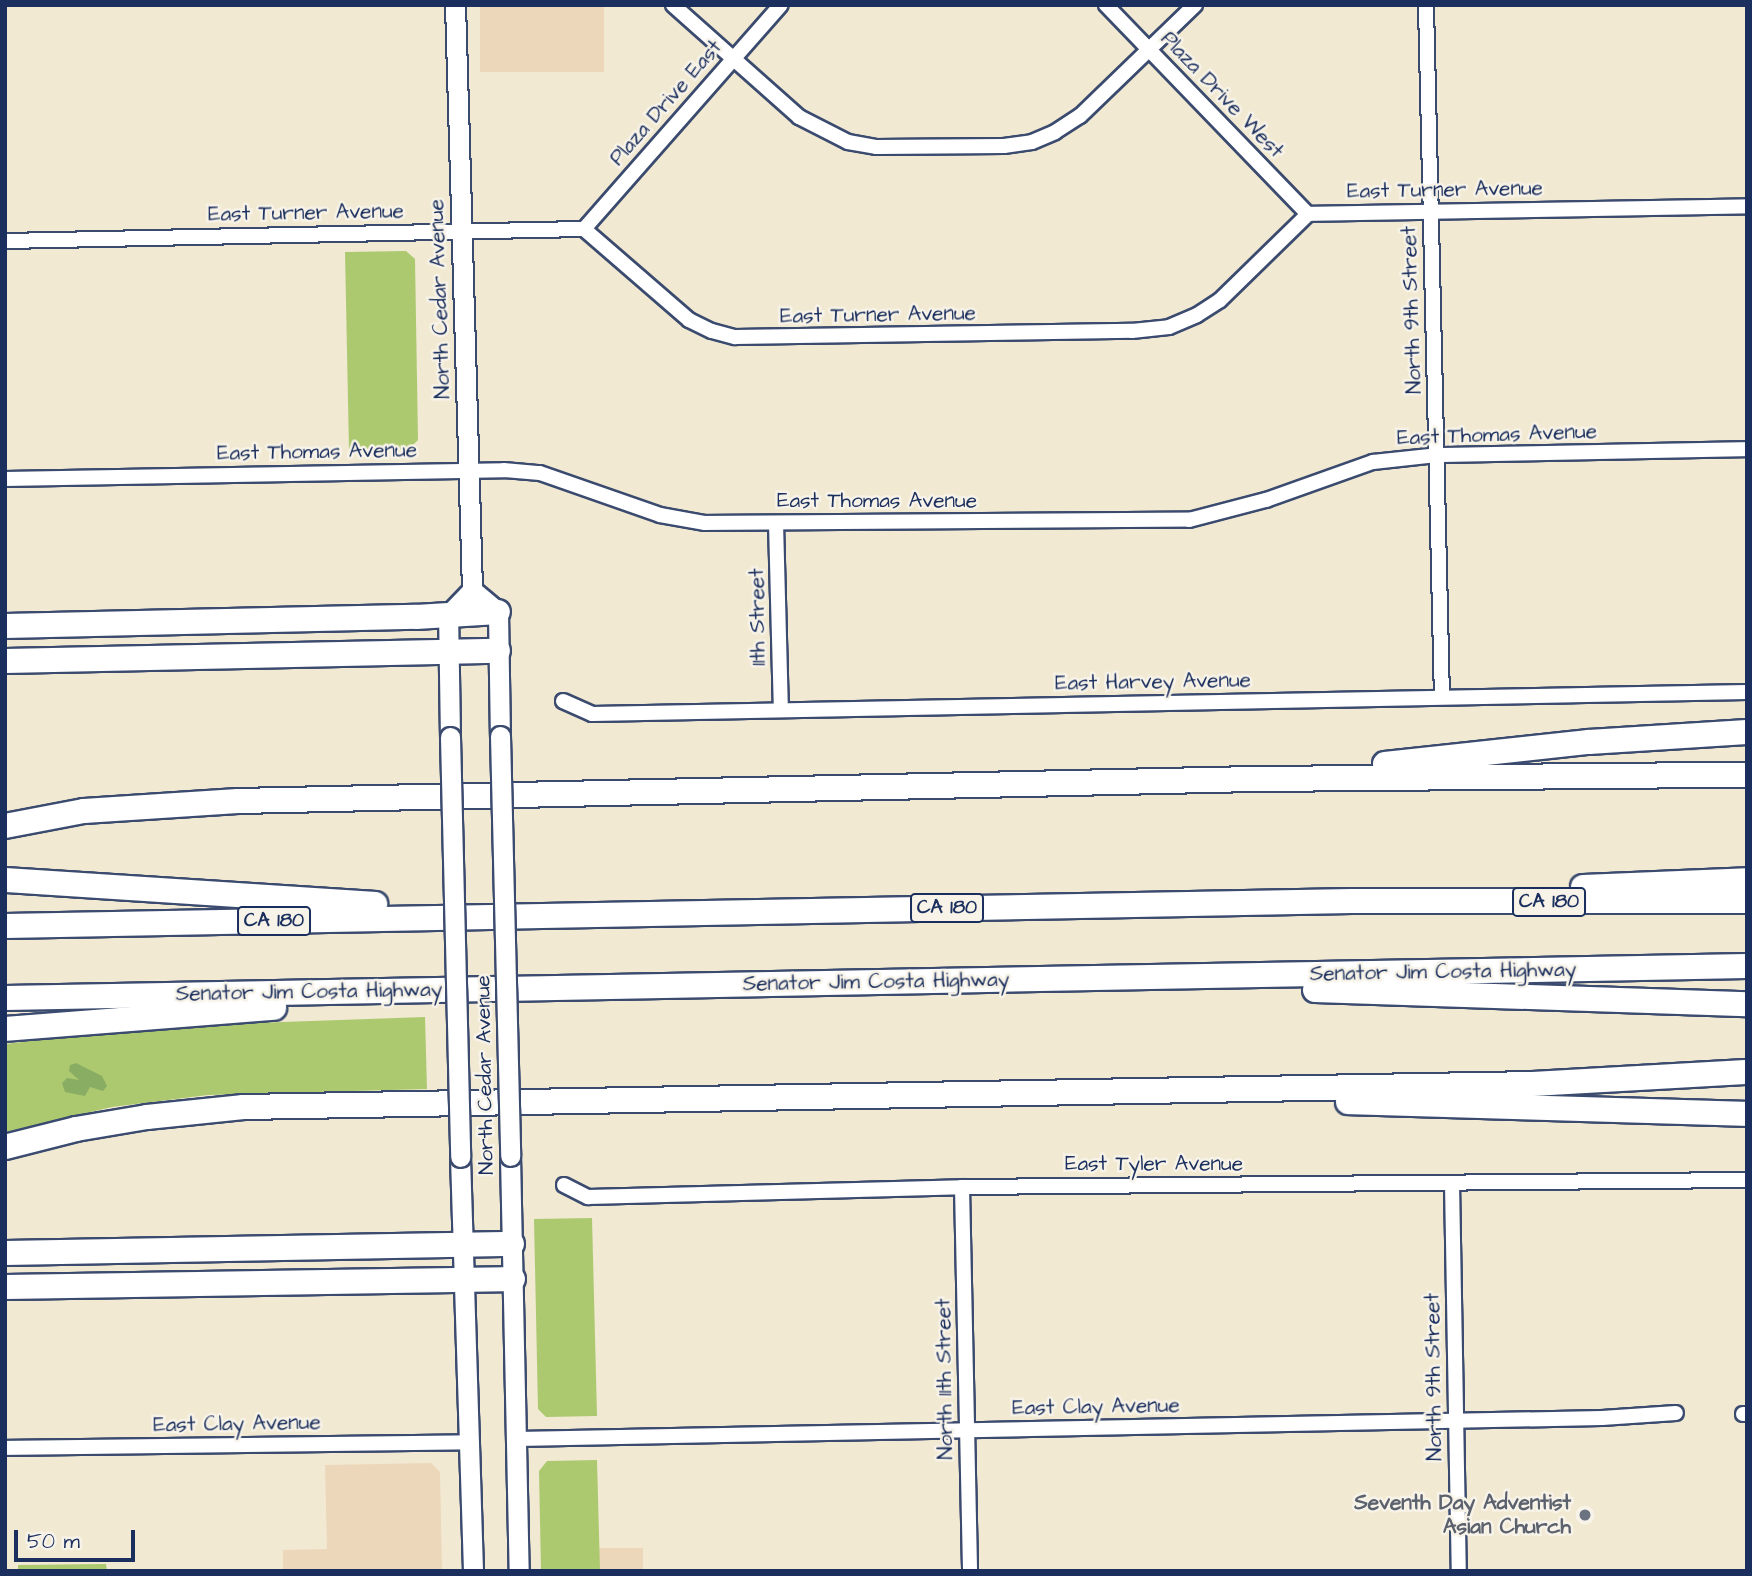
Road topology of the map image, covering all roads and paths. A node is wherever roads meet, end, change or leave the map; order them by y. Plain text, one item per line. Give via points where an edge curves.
1 (455, 5) edge
2 (673, 5) edge
3 (781, 5) edge
4 (1106, 5) edge
5 (1195, 5) edge
6 (1426, 5) edge
7 (1149, 51) junction
8 (734, 58) junction
9 (1747, 206) edge
10 (1430, 212) junction
11 (1308, 214) junction
12 (584, 229) junction
13 (460, 230) junction
14 (5, 241) edge
15 (1747, 449) edge
16 (1437, 456) junction
17 (469, 470) junction
18 (5, 479) edge
19 (776, 523) junction
20 (472, 590) junction
21 (498, 612) junction
22 (448, 615) junction
23 (5, 626) edge
24 (498, 651) junction
25 (449, 652) junction
26 (5, 661) edge
27 (1747, 692) edge
28 (1442, 697) junction
29 (563, 701) dead end
30 (781, 709) junction
31 (1747, 732) edge
32 (1747, 775) edge
33 (1257, 779) junction
34 (10, 824) edge
35 (5, 880) edge
36 (1747, 880) edge
37 (1352, 901) junction
38 (1747, 901) edge
39 (543, 915) junction
40 (5, 926) edge
41 (1747, 966) edge
42 (1027, 980) junction
43 (540, 988) junction
44 (5, 998) edge
45 (1747, 1004) edge
46 (5, 1029) edge
47 (1747, 1072) edge
48 (1029, 1092) junction
49 (1747, 1114) edge
50 (5, 1147) edge
51 (1747, 1180) edge
52 (1452, 1183) junction
53 (564, 1185) dead end
54 (962, 1187) junction
55 (512, 1244) junction
56 (463, 1245) junction
57 (5, 1253) edge
58 (513, 1279) junction
59 (464, 1280) junction
60 (5, 1287) edge
61 (1676, 1413) dead end
62 (1456, 1421) junction
63 (967, 1430) junction
64 (517, 1439) junction
65 (468, 1442) junction
66 (5, 1448) edge
67 (474, 1571) edge
68 (519, 1571) edge
69 (970, 1571) edge
70 (1459, 1571) edge

1 - 13 main road, North Cedar Avenue
2 - 8 street
3 - 8 street, Plaza Drive East
4 - 7 street, Plaza Drive West
5 - 7 street
6 - 10 street, North 9th Street
7 - 8 street via 1080,116 1032,142 1004,146 876,147 848,142 799,117
7 - 11 street, Plaza Drive West
8 - 12 street, Plaza Drive East
9 - 10 street, East Turner Avenue
10 - 11 street, East Turner Avenue
10 - 16 street, North 9th Street
11 - 12 street, East Turner Avenue via 1220,300 1197,315 1169,327 1118,332 735,337 689,320
12 - 13 street, East Turner Avenue
13 - 14 street, East Turner Avenue
13 - 17 main road, North Cedar Avenue
15 - 16 street, East Thomas Avenue
16 - 19 street, East Thomas Avenue via 1373,462 1266,500 1189,520
16 - 28 street, North 9th Street
17 - 18 street, East Thomas Avenue
17 - 19 street, East Thomas Avenue via 540,473 660,515 694,521
17 - 20 main road, North Cedar Avenue
19 - 30 street, 11th Street
20 - 21 main road
20 - 22 main road
21 - 22 highway
21 - 24 main road, North Cedar Avenue
22 - 23 highway
22 - 25 main road, North Cedar Avenue
24 - 25 highway
24 - 55 main road, North Cedar Avenue, bridge
25 - 26 highway
25 - 56 main road, North Cedar Avenue, bridge
27 - 28 street, East Harvey Avenue
28 - 30 street, East Harvey Avenue
29 - 30 street, East Harvey Avenue via 592,714
31 - 33 highway via 1589,742
32 - 33 highway
33 - 34 highway via 197,802 84,811
35 - 39 highway
36 - 37 highway
37 - 38 highway, CA 180
37 - 39 highway, CA 180
39 - 40 highway, CA 180
41 - 42 highway, Senator Jim Costa Highway
42 - 43 highway, Senator Jim Costa Highway
42 - 45 highway
43 - 44 highway, Senator Jim Costa Highway
43 - 46 highway
47 - 48 highway via 1531,1084
48 - 49 highway
48 - 50 highway via 243,1107 147,1117
51 - 52 street, East Tyler Avenue
52 - 54 street, East Tyler Avenue
52 - 62 street, North 9th Street
53 - 54 street, East Tyler Avenue via 588,1197
54 - 63 street, North 11th Street
55 - 56 highway
55 - 58 main road, North Cedar Avenue
56 - 57 highway
56 - 59 main road, North Cedar Avenue
58 - 59 highway
58 - 64 main road, North Cedar Avenue
59 - 60 highway
59 - 65 main road, North Cedar Avenue
61 - 62 street, East Clay Avenue
62 - 63 street, East Clay Avenue
62 - 70 street, North 9th Street
63 - 64 street, East Clay Avenue
63 - 69 street, North 11th Street
64 - 68 main road, North Cedar Avenue
65 - 66 street, East Clay Avenue
65 - 67 main road, North Cedar Avenue

